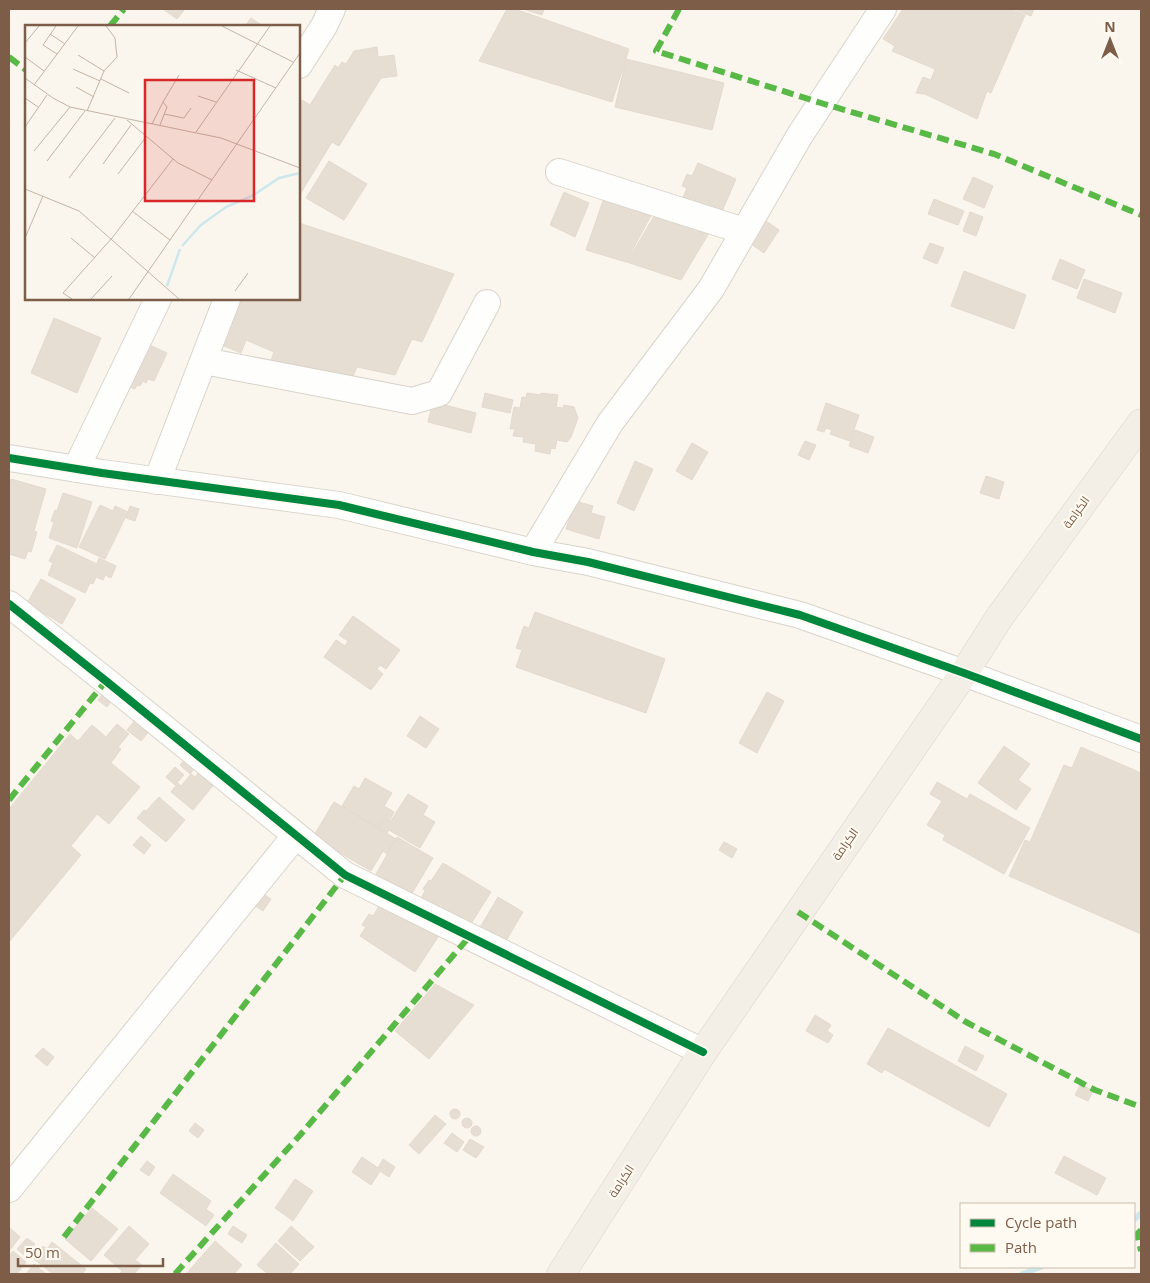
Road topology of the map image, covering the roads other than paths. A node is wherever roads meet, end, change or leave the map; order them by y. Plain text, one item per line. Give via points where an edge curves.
1 (332, 9) edge
2 (883, 9) edge
3 (300, 63) edge
4 (559, 172) dead end
5 (744, 231) junction
6 (158, 300) edge
7 (227, 300) edge
8 (487, 303) dead end
9 (204, 361) junction
10 (1141, 423) edge
11 (9, 458) edge
12 (76, 469) junction
13 (157, 480) junction
14 (533, 552) junction
15 (10, 607) edge
16 (964, 673) junction
17 (1141, 739) edge
18 (296, 835) junction
19 (703, 1052) junction
20 (9, 1189) edge
21 (561, 1274) edge

1 - 3 street
2 - 5 street via 800,135
4 - 5 street
5 - 14 street via 711,289 610,423
6 - 12 street
7 - 9 street
8 - 9 street via 440,392 412,401
9 - 13 street
10 - 16 main road, الكرامة via 999,618
11 - 12 street
12 - 13 street
13 - 14 street via 339,505
14 - 16 street via 588,562 800,616
15 - 18 street
16 - 17 street
16 - 19 main road, الكرامة
18 - 19 street via 345,875
18 - 20 street
19 - 21 main road, الكرامة

